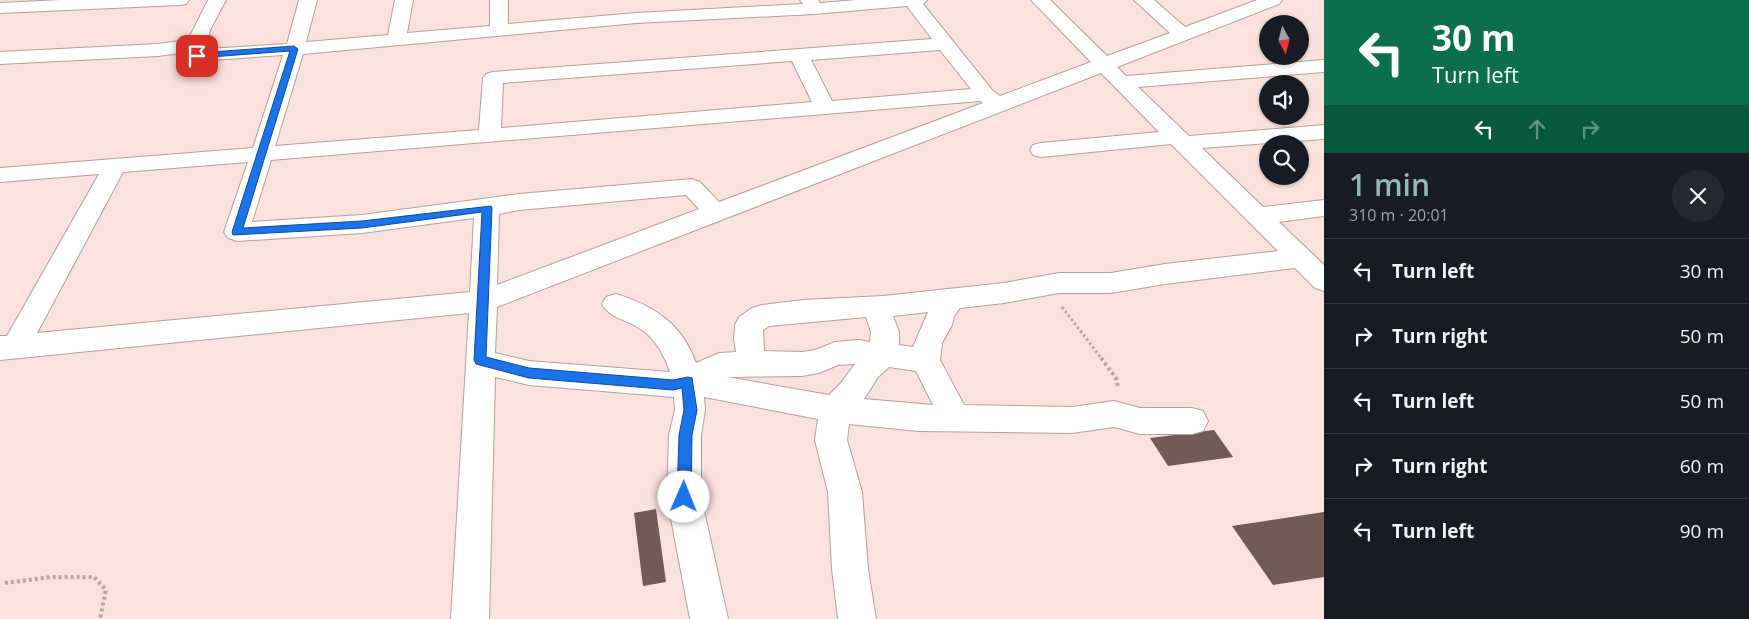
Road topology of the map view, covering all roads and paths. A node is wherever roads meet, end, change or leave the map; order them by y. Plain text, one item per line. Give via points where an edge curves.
1 (180, 0) edge
2 (217, 0) edge
3 (308, 0) edge
4 (404, 0) edge
5 (500, 0) edge
6 (911, 0) edge
7 (918, 0) edge
8 (1040, 0) edge
9 (1143, 0) edge
10 (1273, 0) edge
11 (812, 4) edge
12 (726, 7) edge
13 (0, 8) edge
14 (776, 11) junction
15 (499, 29) junction
16 (1184, 35) junction
17 (397, 39) junction
18 (792, 44) junction
19 (945, 44) junction
20 (196, 45) junction
21 (294, 49) junction
22 (0, 58) edge
23 (1103, 65) junction
24 (1324, 66) edge
25 (1121, 82) junction
26 (992, 99) junction
27 (825, 107) junction
28 (1324, 132) edge
29 (490, 136) junction
30 (1180, 140) junction
31 (1041, 150) dead end
32 (262, 154) junction
33 (116, 165) junction
34 (0, 175) edge
35 (487, 208) junction
36 (1324, 208) edge
37 (716, 213) junction
38 (1257, 216) junction
39 (1301, 258) junction
40 (1324, 281) edge
41 (1048, 286) junction
42 (952, 299) junction
43 (483, 301) junction
44 (616, 304) dead end
45 (882, 306) junction
46 (8, 347) edge
47 (884, 354) junction
48 (480, 360) junction
49 (924, 360) junction
50 (752, 363) junction
51 (688, 382) junction
52 (835, 409) junction
53 (1114, 414) junction
54 (955, 418) junction
55 (1192, 421) dead end
56 (5, 582) dead end
57 (100, 619) edge
58 (470, 619) edge
59 (709, 619) edge
60 (857, 619) edge

1 - 13 street
2 - 20 street
3 - 21 street
4 - 17 street
5 - 15 street
6 - 7 street
6 - 11 street
6 - 19 street
8 - 23 street
9 - 16 street
10 - 16 street
11 - 14 street
12 - 14 street
12 - 15 street via 591,15
14 - 18 street
15 - 17 street
16 - 23 street
17 - 21 street
18 - 19 street
18 - 27 street
18 - 29 street via 493,78
19 - 26 street
20 - 21 street via 197,56
20 - 22 street
21 - 32 street
23 - 25 street
23 - 26 street
24 - 25 street
25 - 30 street
26 - 27 street
26 - 37 street
27 - 29 street
28 - 30 street
29 - 32 street
30 - 31 street
30 - 38 street
32 - 33 street
32 - 35 street via 237,232 362,224
33 - 34 street
33 - 46 street
35 - 37 street via 519,202 692,187
35 - 43 street
36 - 38 street
37 - 43 street
38 - 39 street
39 - 40 street
39 - 41 street via 1111,283
41 - 42 street
41 - 53 path via 1116,378 1120,396
42 - 45 street
42 - 49 street via 941,312
43 - 46 street
43 - 48 street
44 - 51 street via 652,322 676,347
45 - 47 street via 876,307 885,332
45 - 50 street via 762,316 749,325
47 - 49 street
47 - 50 street via 835,354 818,362 802,364
47 - 52 street via 868,368 852,392
48 - 51 street via 529,373 673,385
48 - 58 street
49 - 54 street
50 - 51 street via 719,365
51 - 52 street
51 - 59 street via 690,410 685,435 684,497
52 - 54 street via 919,418
52 - 60 street via 832,440 845,492
53 - 54 street via 1072,420
53 - 55 street via 1140,421
56 - 57 path via 94,577 106,590

